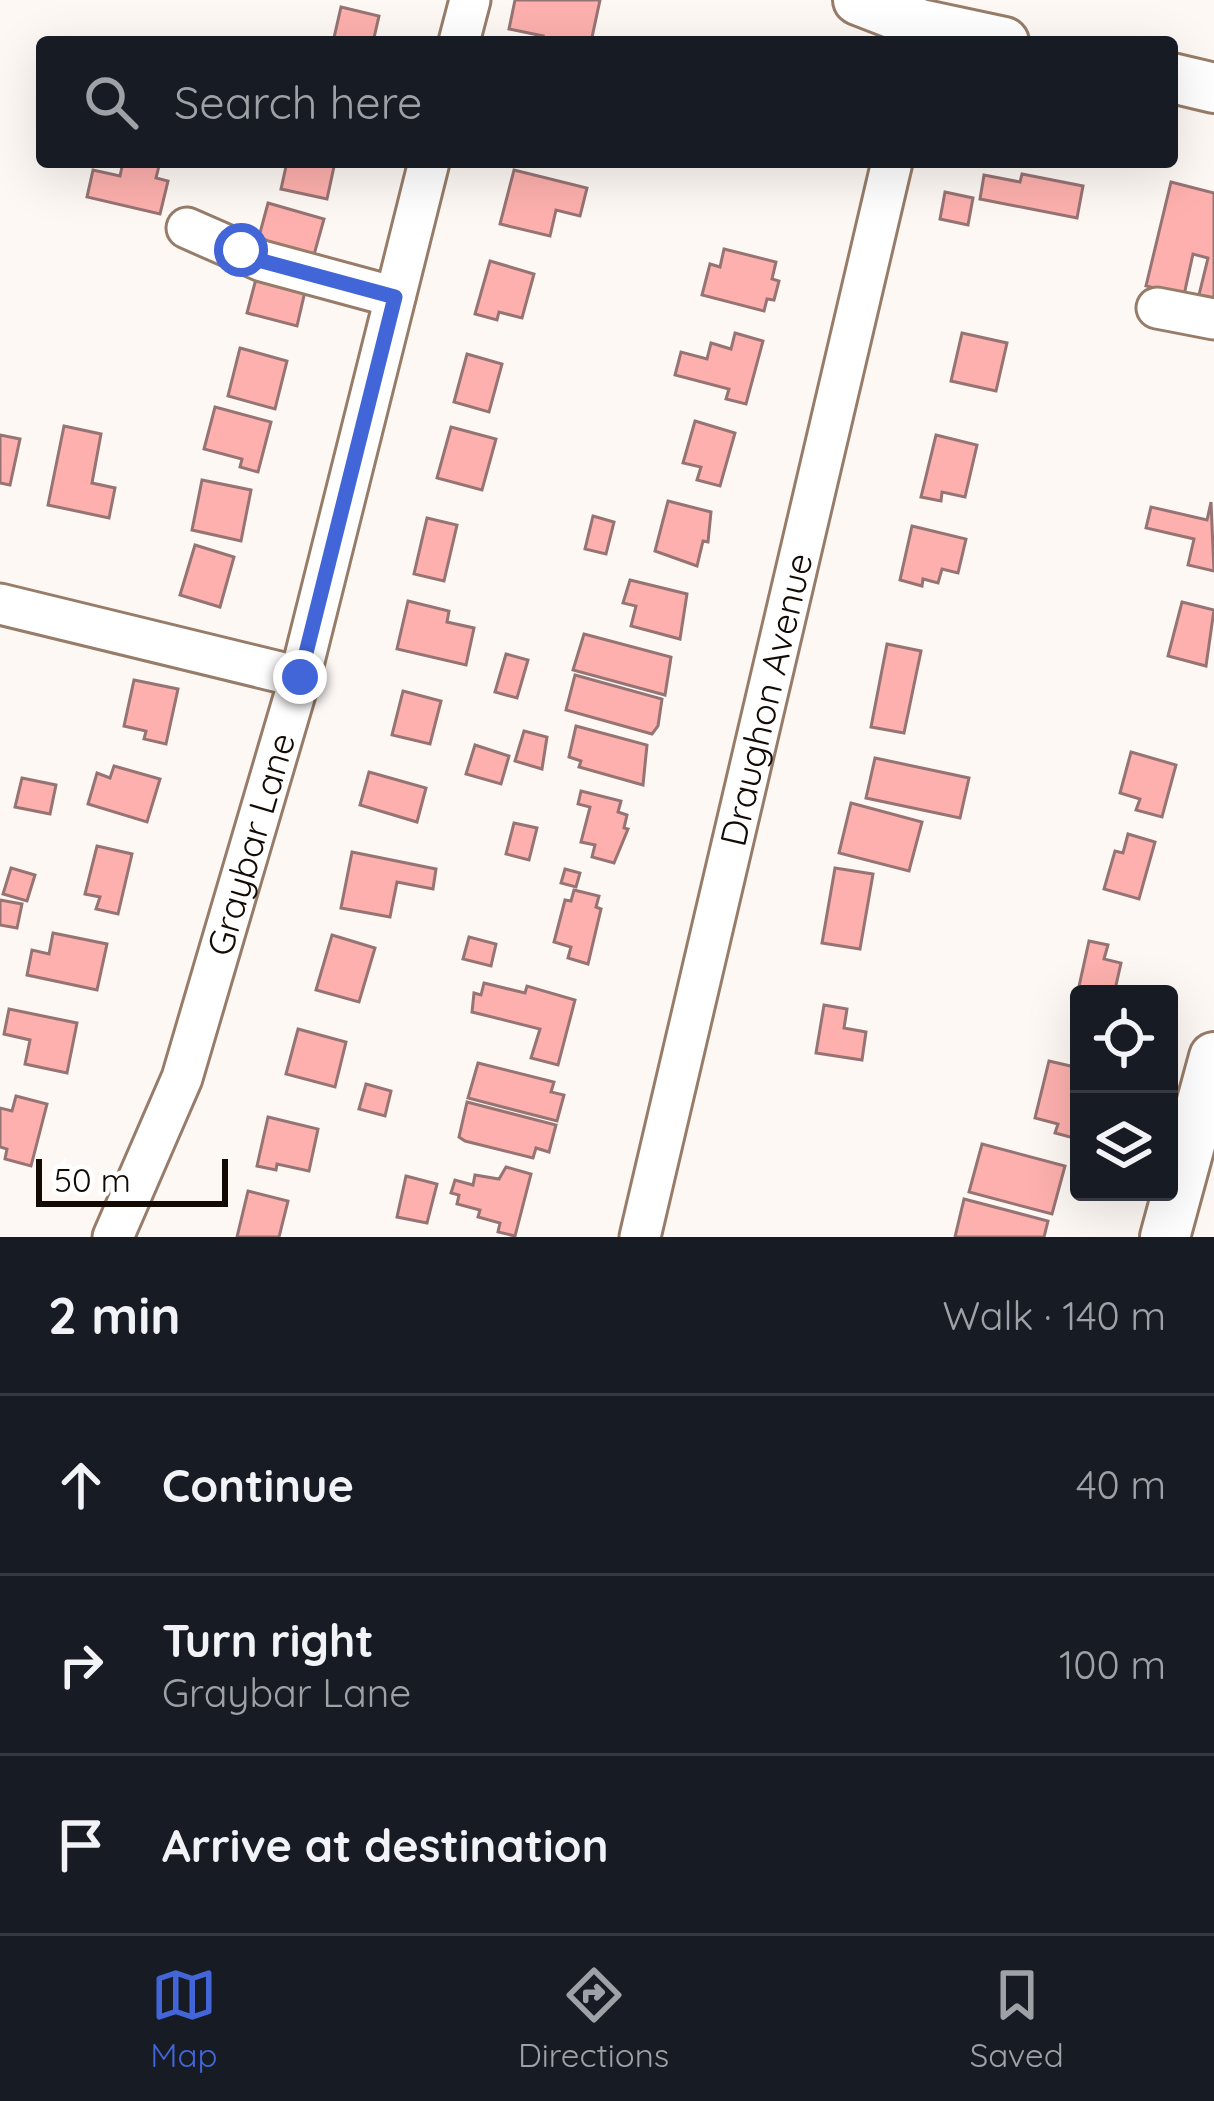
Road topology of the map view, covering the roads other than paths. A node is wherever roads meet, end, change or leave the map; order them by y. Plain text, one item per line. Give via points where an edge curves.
1 (470, 0) edge
2 (858, 0) edge
3 (918, 33) edge
4 (461, 36) edge
5 (1178, 79) edge
6 (1214, 88) edge
7 (427, 168) edge
8 (891, 168) edge
9 (187, 228) dead end
10 (395, 297) junction
11 (1157, 308) dead end
12 (1214, 320) edge
13 (0, 604) edge
14 (300, 677) junction
15 (1214, 1057) edge
16 (113, 1237) edge
17 (640, 1237) edge
18 (1165, 1237) edge

1 - 4 street
2 - 3 main road
5 - 6 main road
7 - 10 street, Graybar Lane
8 - 17 street, Draughon Avenue
9 - 10 street via 262,261
10 - 14 street, Graybar Lane
11 - 12 street
13 - 14 street
14 - 16 street, Graybar Lane via 182,1078
15 - 18 main road

